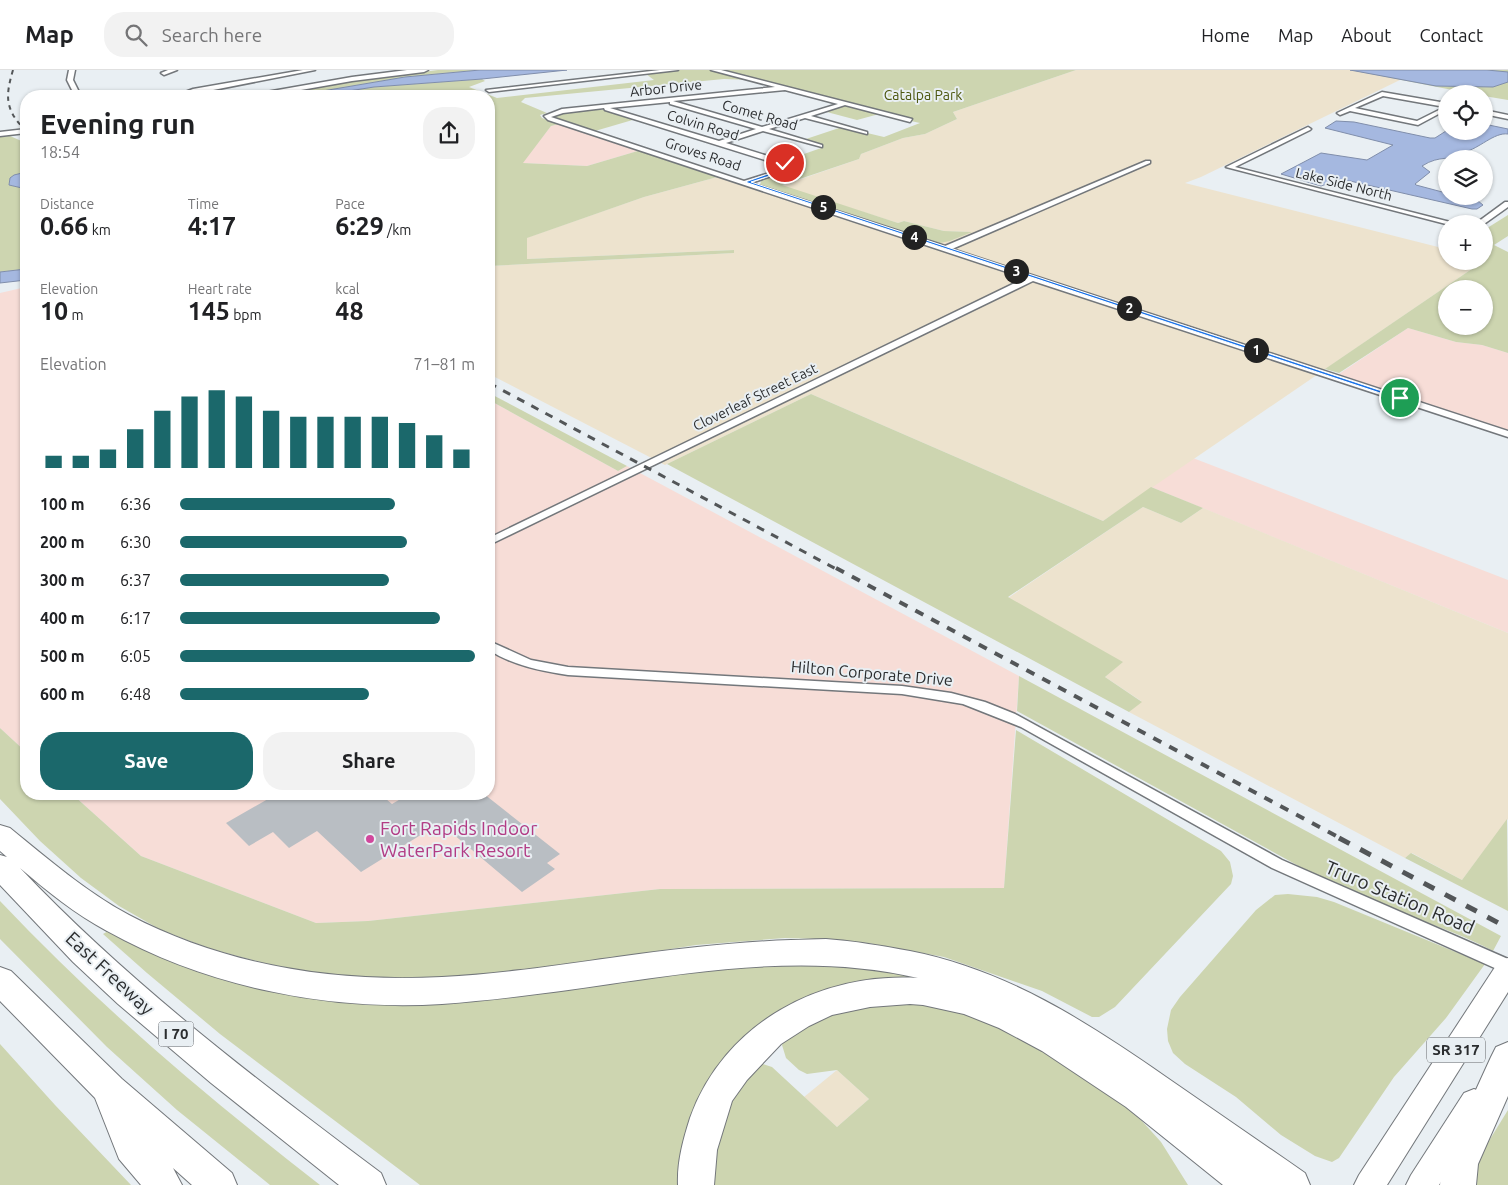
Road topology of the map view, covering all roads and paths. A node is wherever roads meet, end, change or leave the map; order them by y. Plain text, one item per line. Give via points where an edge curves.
1 (72, 70) edge
2 (174, 70) edge
3 (312, 70) edge
4 (424, 70) edge
5 (675, 70) edge
6 (714, 70) edge
7 (164, 73) dead end
8 (786, 88) junction
9 (75, 90) edge
10 (199, 90) edge
11 (289, 90) edge
12 (489, 90) dead end
13 (664, 100) junction
14 (844, 104) junction
15 (1438, 104) edge
16 (605, 107) junction
17 (1350, 109) junction
18 (1438, 111) edge
19 (1340, 113) dead end
20 (549, 114) joint
21 (1493, 114) edge
22 (805, 116) junction
23 (1508, 117) edge
24 (910, 120) dead end
25 (762, 129) junction
26 (1308, 129) dead end
27 (20, 132) edge
28 (865, 133) dead end
29 (0, 134) edge
30 (719, 143) junction
31 (820, 146) dead end
32 (1148, 162) dead end
33 (747, 182) junction
34 (1508, 204) edge
35 (1492, 215) edge
36 (1438, 220) edge
37 (947, 248) junction
38 (1034, 277) junction
39 (1508, 434) edge
40 (495, 539) edge
41 (495, 649) edge
42 (0, 835) edge
43 (1277, 864) joint
44 (0, 866) edge
45 (1508, 968) edge
46 (0, 980) edge
47 (1508, 1048) edge
48 (1508, 1057) edge
49 (110, 1090) junction
50 (164, 1185) edge
51 (219, 1185) edge
52 (368, 1185) edge
53 (696, 1185) edge
54 (1251, 1185) edge
55 (1292, 1185) edge
56 (1370, 1185) edge
57 (1422, 1185) edge
58 (1458, 1185) edge

1 - 9 street via 70,80
2 - 7 street
3 - 10 street
4 - 11 street
5 - 12 street
6 - 8 street
8 - 13 street, Arbor Drive
8 - 14 street
13 - 16 street, Arbor Drive
13 - 25 street, Comet Road
14 - 22 street
14 - 24 street
15 - 17 street via 1386,94
16 - 20 street, Arbor Drive
16 - 30 street, Colvin Road
17 - 18 street via 1418,123
17 - 19 street
20 - 33 street, Groves Road via 550,119
21 - 23 street
22 - 25 street
22 - 28 street
25 - 30 street
25 - 31 street, Comet Road
26 - 36 street, Lake Side North via 1229,167
27 - 29 street
30 - 33 street, Colvin Road via 788,165 784,170
32 - 37 street
33 - 37 street, Groves Road
34 - 35 street
37 - 38 street, Groves Road
38 - 39 street, Groves Road
38 - 40 street, Cloverleaf Street East
41 - 43 street, Hilton Corporate Drive via 526,662 568,671 932,692 967,699 1026,724
42 - 55 highway via 95,908 158,943 246,972 322,988 410,991 483,988 735,954 826,952 916,964 1005,994 1065,1028 1110,1056
43 - 45 street, Truro Station Road
44 - 52 highway, East Freeway / I 70 via 136,999 269,1110
45 - 56 main road, SR 317
46 - 49 highway
47 - 57 main road, SR 317
48 - 58 highway via 1460,1164
49 - 50 highway via 132,1147
49 - 51 highway
53 - 54 highway via 703,1134 719,1091 744,1060 774,1030 811,1009 850,996 884,992 922,992 959,1000 993,1011 1044,1035 1135,1094

